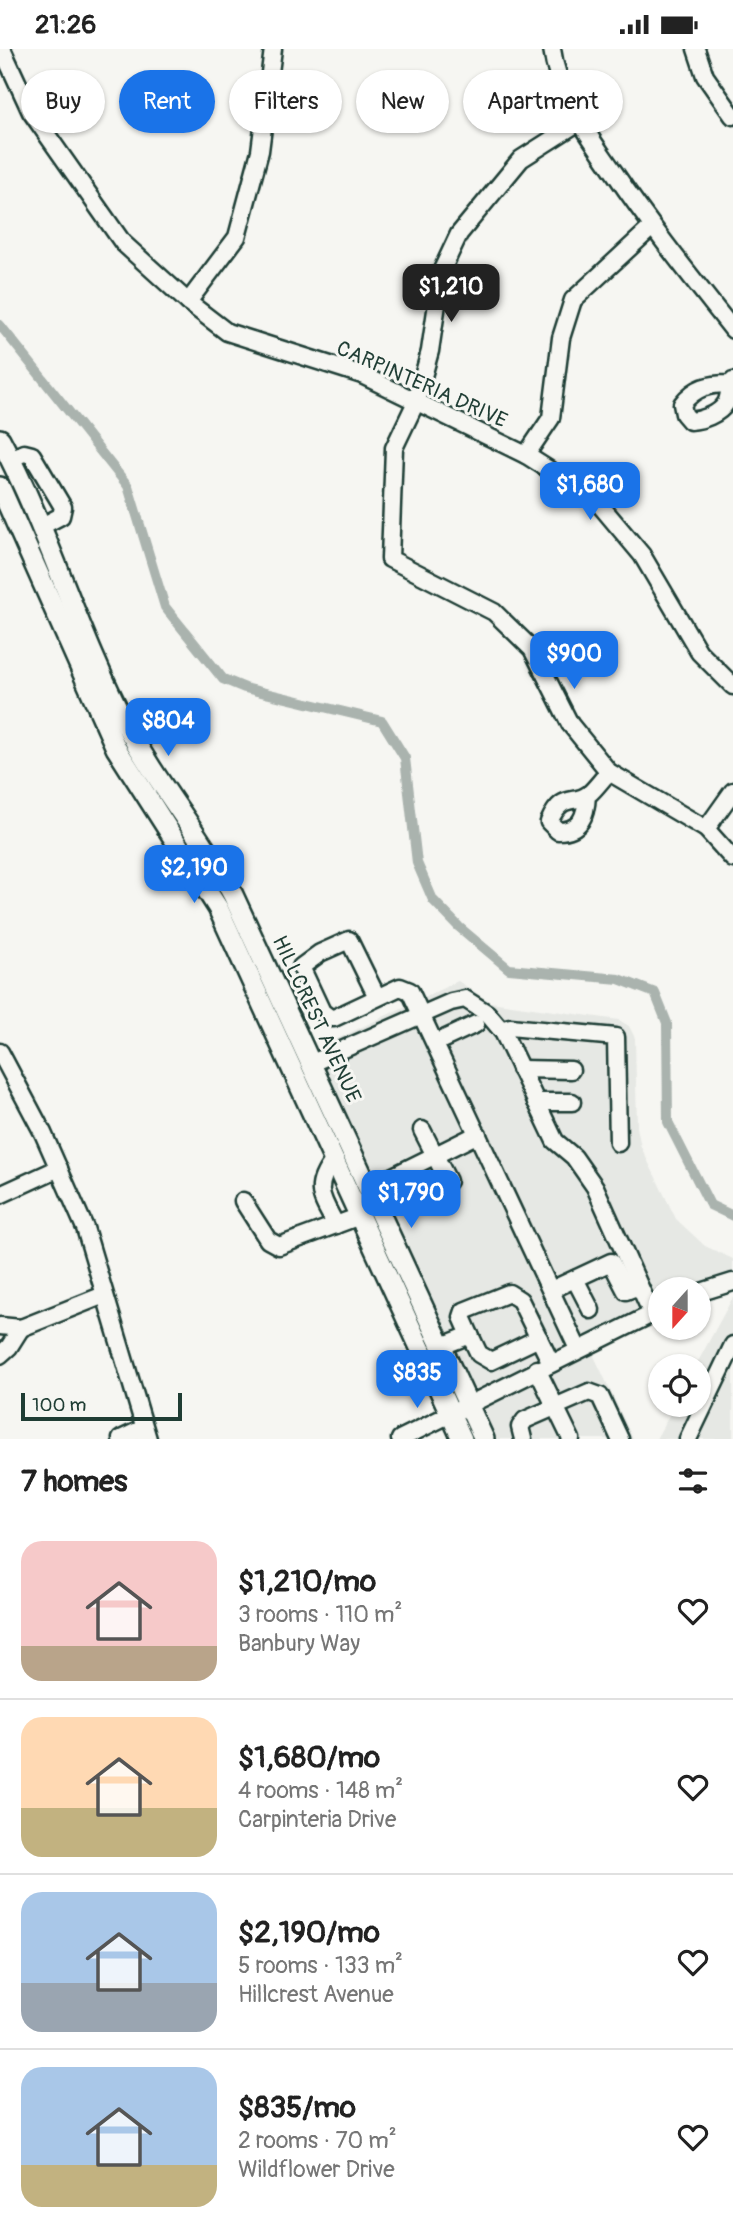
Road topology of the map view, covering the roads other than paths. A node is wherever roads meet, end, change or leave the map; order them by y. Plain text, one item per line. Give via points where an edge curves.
1 (2, 49) edge
2 (273, 49) edge
3 (552, 49) edge
4 (696, 49) edge
5 (557, 70) edge
6 (733, 116) edge
7 (562, 133) edge
8 (587, 133) edge
9 (652, 227) junction
10 (188, 302) junction
11 (733, 330) edge
12 (416, 401) junction
13 (0, 439) edge
14 (527, 455) junction
15 (10, 459) junction
16 (0, 487) edge
17 (40, 527) junction
18 (733, 686) edge
19 (609, 772) junction
20 (733, 791) edge
21 (587, 796) dead end
22 (706, 829) junction
23 (733, 859) edge
24 (377, 997) junction
25 (263, 1006) junction
26 (422, 1016) junction
27 (476, 1024) dead end
28 (501, 1030) junction
29 (435, 1043) junction
30 (0, 1052) edge
31 (312, 1063) junction
32 (520, 1069) junction
33 (571, 1070) dead end
34 (536, 1102) junction
35 (572, 1102) dead end
36 (422, 1130) dead end
37 (478, 1135) junction
38 (618, 1143) dead end
39 (435, 1155) junction
40 (334, 1160) junction
41 (59, 1168) junction
42 (448, 1181) dead end
43 (369, 1188) junction
44 (0, 1195) edge
45 (243, 1201) dead end
46 (360, 1216) junction
47 (336, 1225) junction
48 (575, 1279) junction
49 (733, 1282) edge
50 (639, 1286) junction
51 (711, 1289) edge
52 (551, 1292) junction
53 (104, 1295) junction
54 (648, 1300) edge
55 (524, 1308) junction
56 (591, 1310) dead end
57 (648, 1316) edge
58 (0, 1326) edge
59 (21, 1328) junction
60 (470, 1335) junction
61 (539, 1338) junction
62 (733, 1345) edge
63 (442, 1346) junction
64 (578, 1349) junction
65 (0, 1355) edge
66 (544, 1366) junction
67 (468, 1404) junction
68 (555, 1406) junction
69 (450, 1413) junction
70 (146, 1433) edge
71 (121, 1439) edge
72 (400, 1439) edge
73 (462, 1439) edge
74 (484, 1439) edge
75 (523, 1439) edge
76 (571, 1439) edge
77 (620, 1439) edge
78 (688, 1439) edge

1 - 10 street, CARPINTERIA DRIVE via 31,112 123,243
2 - 10 street via 260,151 237,237
3 - 5 street
4 - 6 street via 705,76
7 - 12 street via 521,159 459,234 442,270 430,351
8 - 9 street
9 - 11 street
9 - 14 street via 573,300 561,338 551,418
10 - 12 street, CARPINTERIA DRIVE via 227,332 329,363
12 - 14 street, CARPINTERIA DRIVE
12 - 19 street via 394,448 390,559 494,612 532,649 570,724
13 - 15 main road, HILLCREST AVENUE
14 - 18 street, CARPINTERIA DRIVE via 595,499 642,555 699,652
15 - 17 main road, HILLCREST AVENUE
15 - 17 street via 32,455 64,507 63,515
16 - 25 main road, HILLCREST AVENUE via 95,707 132,777 209,891
17 - 31 main road, HILLCREST AVENUE via 124,721 150,768 220,870
19 - 21 street
19 - 22 street
20 - 22 street
22 - 23 street
24 - 24 street via 330,1018 322,1013 300,967 349,940
24 - 26 street via 405,988
25 - 31 main road via 295,1055
25 - 40 main road, HILLCREST AVENUE
26 - 28 street via 465,999
26 - 29 street
26 - 31 street
27 - 29 street
28 - 32 street
28 - 38 street via 510,1027 616,1037
29 - 37 street
30 - 41 street
31 - 43 main road, HILLCREST AVENUE
32 - 33 street
32 - 34 street
34 - 35 street
34 - 50 street via 555,1142 574,1157 595,1187
36 - 39 street
37 - 39 street
37 - 52 street
39 - 42 street
39 - 43 street
40 - 46 main road, HILLCREST AVENUE
40 - 47 street via 321,1180 320,1191
41 - 44 street
41 - 53 street via 85,1228
43 - 63 main road, HILLCREST AVENUE
45 - 47 street via 274,1245
46 - 47 street
46 - 69 main road, HILLCREST AVENUE
48 - 50 street via 611,1262 626,1291
48 - 52 street
48 - 56 street
49 - 51 street
50 - 54 street
52 - 55 street
52 - 64 street
53 - 59 street
53 - 70 street
55 - 60 street via 516,1296 506,1293 467,1310 462,1317
55 - 61 street
57 - 64 street
58 - 59 street
59 - 65 street
60 - 61 street via 479,1354 491,1361
60 - 63 street
61 - 66 street
62 - 78 street
63 - 67 main road, HILLCREST AVENUE
64 - 66 street
66 - 67 street
66 - 68 street
67 - 69 street
67 - 74 main road, HILLCREST AVENUE
68 - 75 street via 522,1424
68 - 76 street
68 - 77 street via 597,1393
69 - 72 street
69 - 73 main road, HILLCREST AVENUE
70 - 71 street

